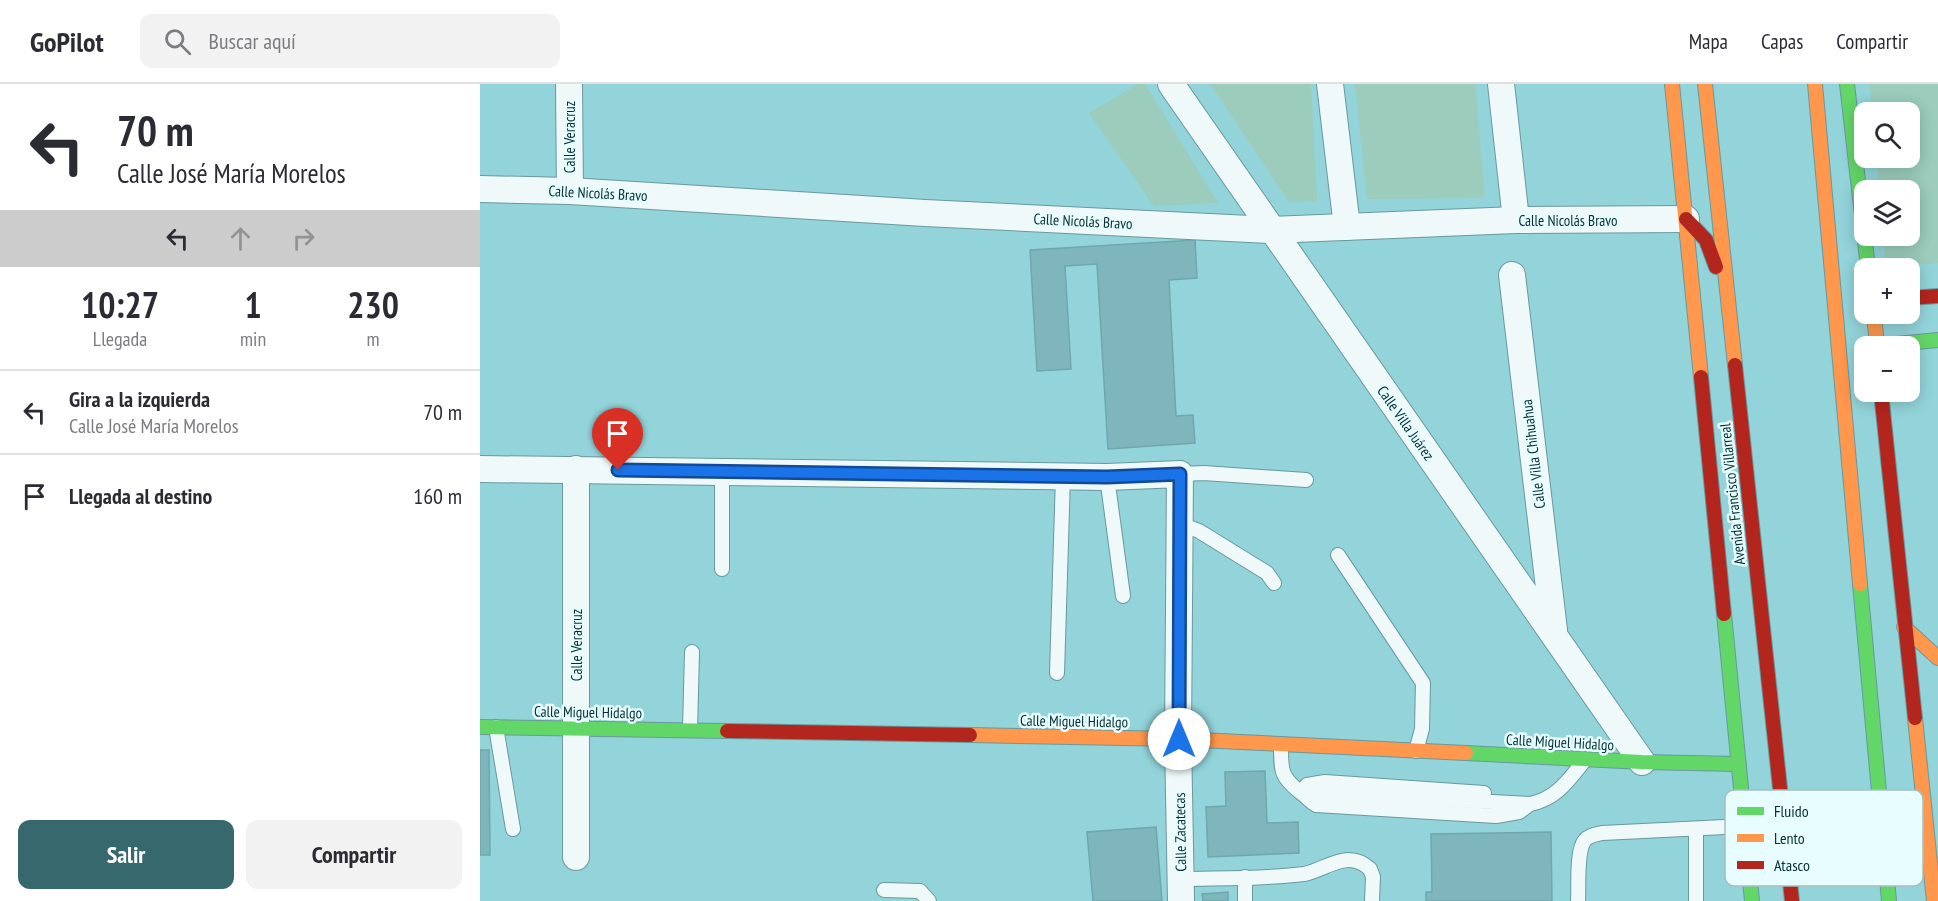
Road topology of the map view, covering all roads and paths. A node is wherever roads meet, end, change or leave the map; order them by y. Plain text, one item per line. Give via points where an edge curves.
1 (569, 84) edge
2 (1330, 84) edge
3 (1501, 84) edge
4 (1672, 84) edge
5 (1705, 84) edge
6 (1815, 84) edge
7 (1847, 84) edge
8 (1172, 85) edge
9 (480, 189) edge
10 (570, 191) junction
11 (1686, 219) junction
12 (1516, 220) junction
13 (1347, 227) junction
14 (1270, 230) junction
15 (1867, 258) edge
16 (1512, 275) dead end
17 (1938, 296) edge
18 (1920, 297) edge
19 (1729, 309) junction
20 (1938, 340) edge
21 (1920, 342) edge
22 (1882, 402) edge
23 (480, 469) edge
24 (576, 469) junction
25 (722, 471) junction
26 (1180, 474) junction
27 (1063, 476) junction
28 (1107, 477) junction
29 (1306, 480) dead end
30 (1180, 524) junction
31 (1338, 555) dead end
32 (722, 569) dead end
33 (1274, 583) dead end
34 (1123, 596) dead end
35 (1904, 627) junction
36 (1554, 633) junction
37 (692, 652) dead end
38 (1938, 658) edge
39 (1057, 674) dead end
40 (480, 727) edge
41 (496, 728) junction
42 (576, 728) junction
43 (690, 730) junction
44 (1179, 739) junction
45 (1281, 744) junction
46 (1416, 751) junction
47 (1586, 759) junction
48 (1641, 762) junction
49 (1921, 763) junction
50 (1739, 764) junction
51 (1938, 778) edge
52 (1742, 790) edge
53 (1780, 790) edge
54 (1879, 790) edge
55 (1301, 792) junction
56 (1530, 804) junction
57 (1725, 828) edge
58 (513, 829) dead end
59 (1696, 830) junction
60 (576, 857) dead end
61 (1245, 877) junction
62 (1751, 886) edge
63 (1790, 886) edge
64 (1888, 886) edge
65 (884, 890) dead end
66 (1181, 890) edge
67 (929, 901) edge
68 (1245, 901) edge
69 (1372, 901) edge
70 (1578, 901) edge
71 (1696, 901) edge
72 (1752, 901) edge
73 (1792, 901) edge
74 (1889, 901) edge
75 (1934, 901) edge

1 - 10 street, Calle Veracruz
2 - 13 street
3 - 12 street
4 - 11 main road
5 - 19 main road, Avenida Francisco Villarreal
6 - 54 main road
7 - 15 main road
8 - 14 street, Calle Villa Juárez
9 - 10 street, Calle Nicolás Bravo
10 - 14 street, Calle Nicolás Bravo
11 - 12 street, Calle Nicolás Bravo
11 - 19 main road via 1709,244
11 - 50 main road
12 - 13 street, Calle Nicolás Bravo
13 - 14 street, Calle Nicolás Bravo
14 - 36 street, Calle Villa Juárez
16 - 36 street, Calle Villa Chihuahua
17 - 18 main road
19 - 53 main road, Avenida Francisco Villarreal
20 - 21 main road
22 - 35 main road
23 - 24 street
24 - 25 street
24 - 42 street, Calle Veracruz
25 - 27 street
25 - 32 lane
26 - 28 street
26 - 29 lane
26 - 30 street, Calle Zacatecas
27 - 28 street
27 - 39 lane
28 - 34 lane
30 - 33 lane via 1199,531 1267,573
30 - 44 street, Calle Zacatecas
31 - 46 lane via 1423,683 1422,729
35 - 38 main road
35 - 49 main road
36 - 48 street, Calle Villa Juárez
37 - 43 lane
40 - 41 main road, Calle Miguel Hidalgo
41 - 42 main road, Calle Miguel Hidalgo
41 - 58 lane
42 - 43 main road, Calle Miguel Hidalgo
42 - 60 street, Calle Veracruz
43 - 44 main road, Calle Miguel Hidalgo
44 - 45 main road, Calle Miguel Hidalgo
44 - 66 street, Calle Zacatecas
45 - 46 main road, Calle Miguel Hidalgo
45 - 55 lane via 1281,769
46 - 47 main road, Calle Miguel Hidalgo
47 - 48 main road, Calle Miguel Hidalgo
47 - 56 lane via 1554,796
48 - 50 main road, Calle Miguel Hidalgo
49 - 51 main road
49 - 75 main road
50 - 52 main road
55 - 56 lane via 1307,785 1325,782 1508,794
55 - 56 lane via 1308,801 1324,806 1496,816 1519,812
57 - 59 lane
59 - 70 lane via 1590,836 1580,850
59 - 71 lane
61 - 66 lane
61 - 68 lane
61 - 69 lane via 1306,873 1336,861 1358,862 1370,868
62 - 72 main road
63 - 73 main road, Avenida Francisco Villarreal
64 - 74 main road
65 - 67 lane via 920,891

